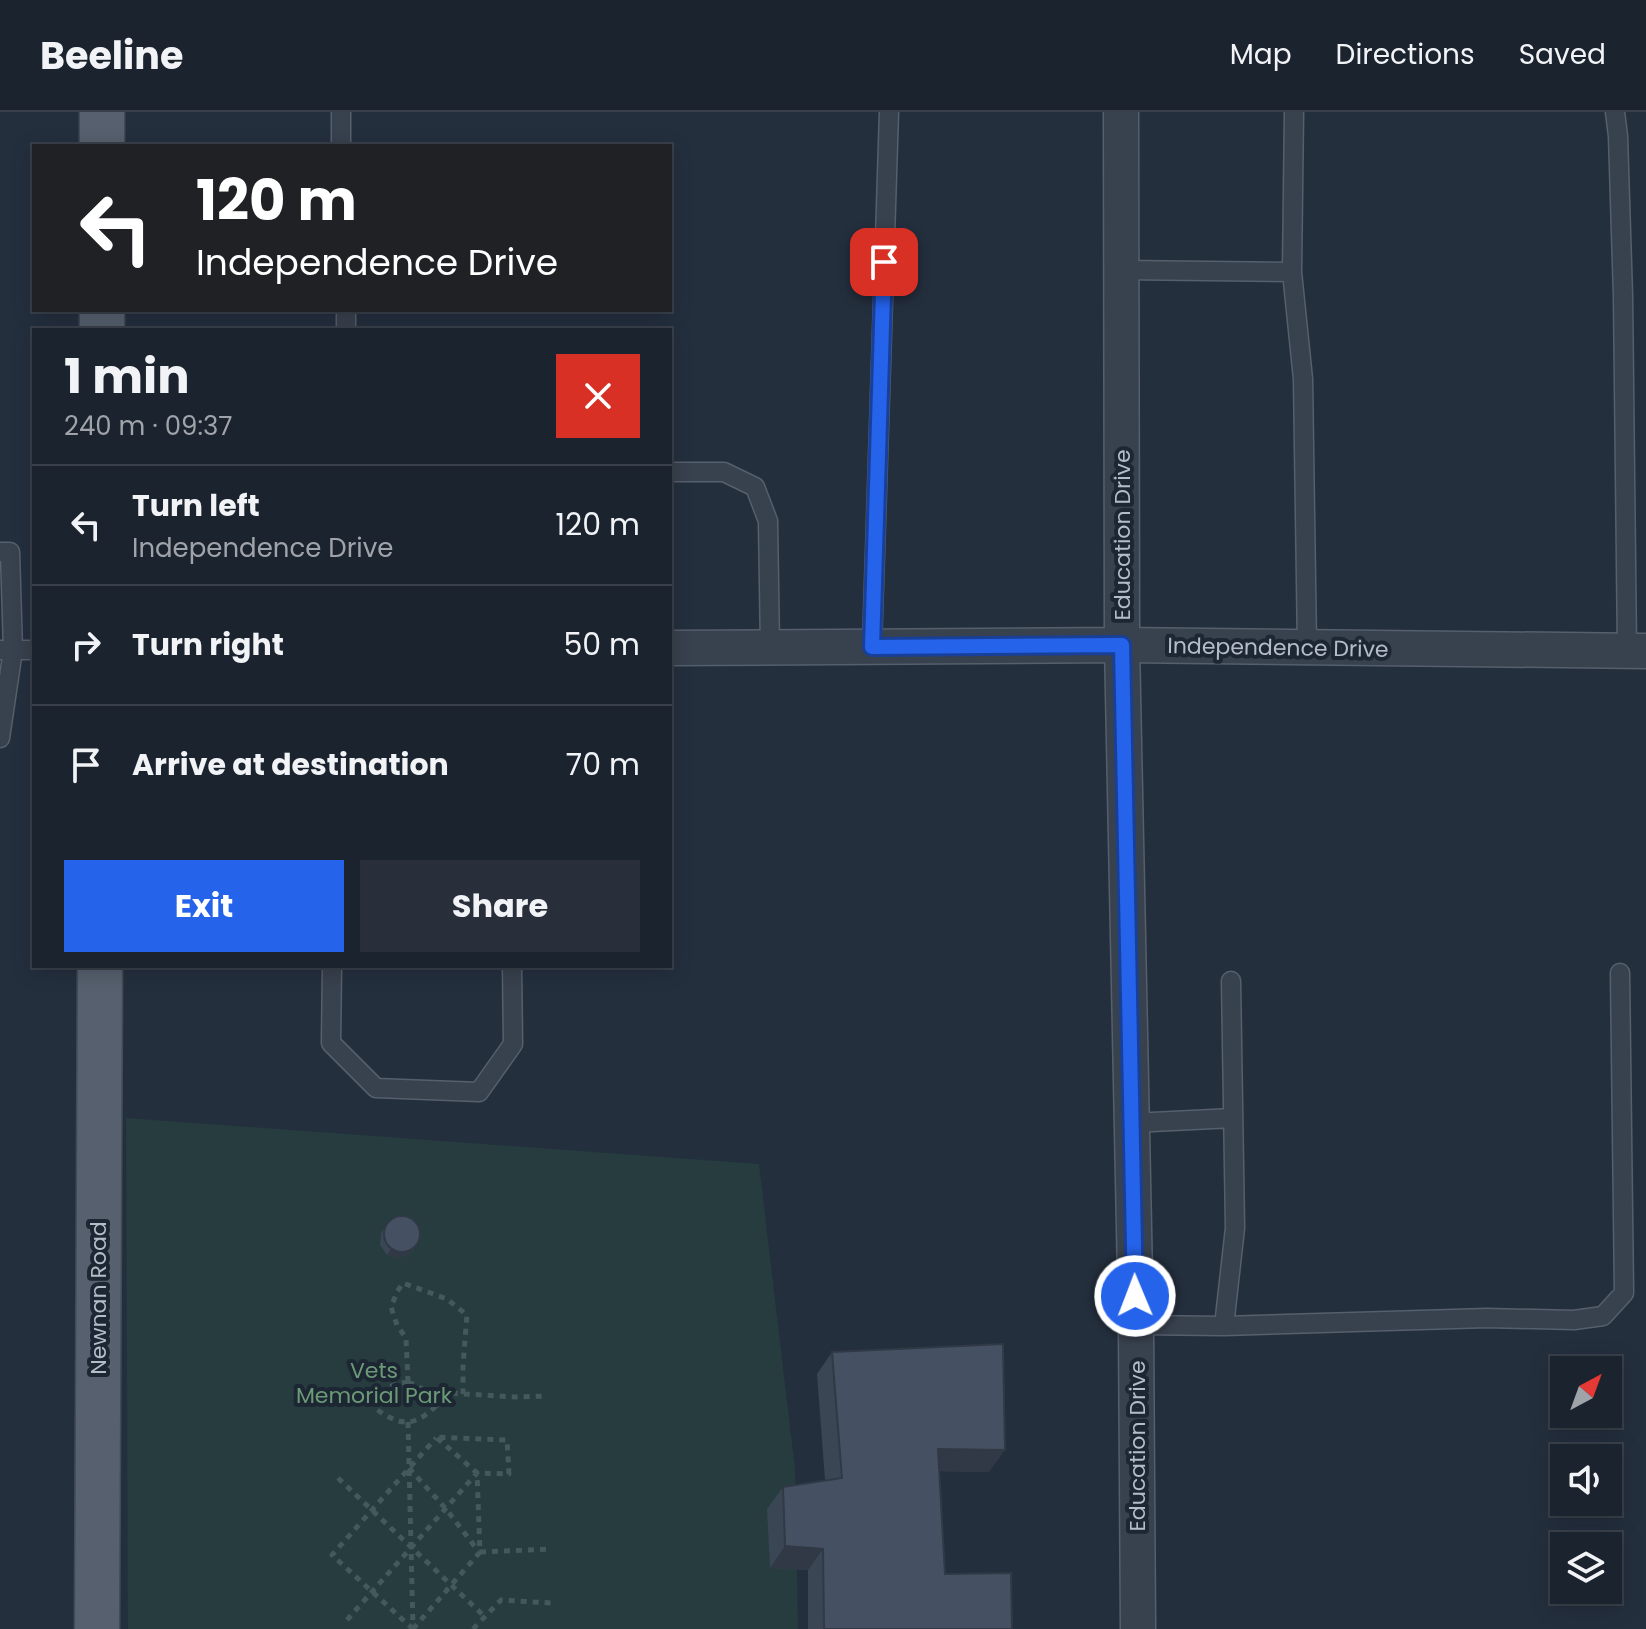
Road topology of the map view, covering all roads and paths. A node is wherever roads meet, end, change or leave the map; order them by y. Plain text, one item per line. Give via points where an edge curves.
1 (102, 112) edge
2 (341, 112) edge
3 (889, 112) edge
4 (1121, 112) edge
5 (1294, 112) edge
6 (1615, 112) edge
7 (102, 144) edge
8 (341, 144) edge
9 (1122, 270) junction
10 (1292, 272) junction
11 (672, 472) edge
12 (0, 552) edge
13 (1122, 645) junction
14 (872, 647) junction
15 (672, 648) edge
16 (770, 648) junction
17 (1307, 648) junction
18 (7, 650) edge
19 (32, 650) edge
20 (1636, 651) edge
21 (0, 738) edge
22 (100, 968) edge
23 (332, 968) edge
24 (512, 968) edge
25 (1620, 973) dead end
26 (1231, 981) dead end
27 (1233, 1118) junction
28 (1132, 1123) junction
29 (1136, 1325) junction
30 (1224, 1326) junction
31 (408, 1382) junction
32 (463, 1394) junction
33 (547, 1396) dead end
34 (434, 1408) junction
35 (408, 1422) junction
36 (436, 1437) junction
37 (409, 1468) junction
38 (477, 1473) junction
39 (338, 1478) dead end
40 (446, 1509) junction
41 (371, 1510) junction
42 (411, 1549) junction
43 (550, 1549) dead end
44 (480, 1552) junction
45 (451, 1586) junction
46 (372, 1591) junction
47 (551, 1603) dead end
48 (484, 1616) junction
49 (347, 1620) dead end
50 (97, 1629) edge
51 (413, 1629) edge
52 (473, 1629) edge
53 (1138, 1629) edge

1 - 7 main road
2 - 8 lane
3 - 14 lane
4 - 9 street, Education Drive
5 - 10 lane
6 - 20 lane
9 - 10 lane
9 - 13 street, Education Drive
10 - 17 lane via 1303,379
11 - 16 lane via 724,472 755,487 768,521
12 - 18 lane via 10,552
13 - 14 street, Independence Drive
13 - 17 street, Independence Drive
13 - 28 street, Education Drive
14 - 16 street, Independence Drive
15 - 16 street, Independence Drive
17 - 20 street, Independence Drive
18 - 19 lane
18 - 21 lane
22 - 50 main road, Newnan Road
23 - 24 lane via 331,1043 376,1088 479,1092 513,1044
25 - 30 lane via 1624,1293 1603,1316
26 - 27 lane
27 - 28 lane
27 - 30 lane via 1235,1228
28 - 29 street, Education Drive
29 - 30 lane
29 - 53 street, Education Drive
31 - 32 path via 406,1338 391,1307 403,1283 447,1299 467,1315
31 - 34 path via 422,1387
31 - 35 path via 391,1385 378,1396 376,1409
32 - 33 path
32 - 34 path via 449,1393
34 - 35 path
35 - 37 path
36 - 37 path
36 - 38 path
36 - 38 path via 507,1440 509,1474
37 - 40 path
37 - 41 path
37 - 42 path
38 - 40 path
38 - 44 path
39 - 41 path
40 - 42 path
40 - 44 path
41 - 42 path
41 - 46 path via 332,1555
42 - 45 path
42 - 46 path
42 - 51 path
43 - 44 path
44 - 45 path
45 - 48 path
45 - 51 path
46 - 49 path
46 - 51 path
47 - 48 path via 501,1600
48 - 52 path

